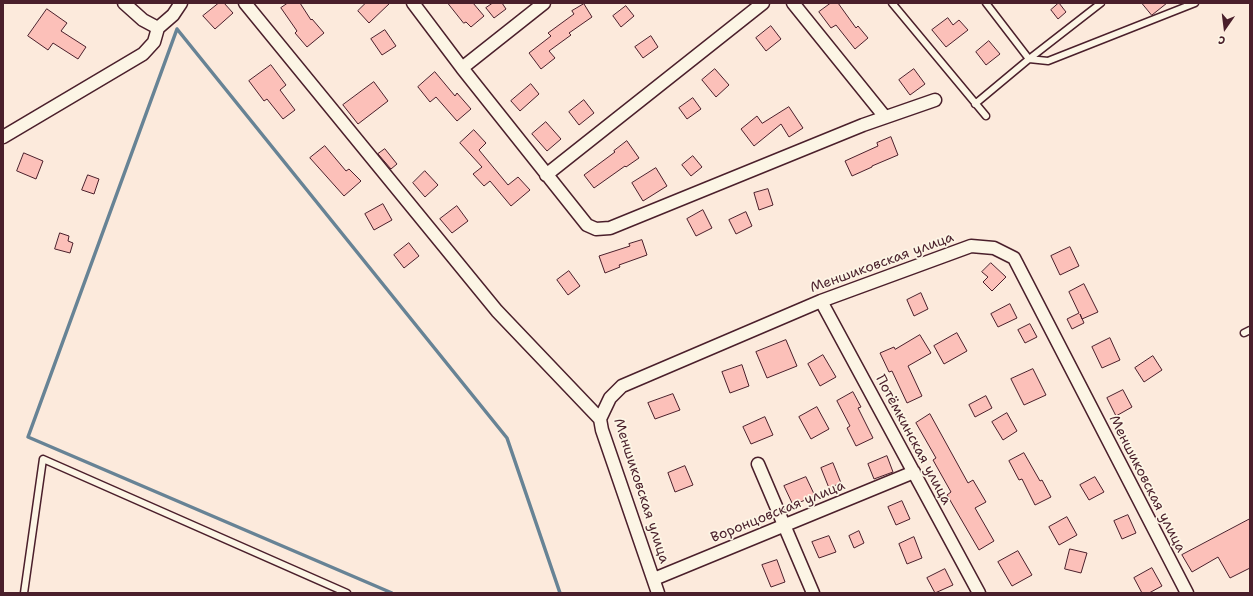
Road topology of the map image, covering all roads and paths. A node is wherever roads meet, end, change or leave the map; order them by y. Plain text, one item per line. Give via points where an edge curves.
1 (124, 3) edge
2 (181, 3) edge
3 (245, 3) edge
4 (413, 3) edge
5 (544, 3) edge
6 (763, 3) edge
7 (793, 3) edge
8 (892, 3) edge
9 (986, 3) edge
10 (1101, 3) edge
11 (1195, 3) edge
12 (158, 28) junction
13 (1029, 59) junction
14 (462, 68) junction
15 (936, 100) dead end
16 (975, 104) junction
17 (986, 116) dead end
18 (885, 117) junction
19 (3, 137) edge
20 (546, 175) junction
21 (821, 301) junction
22 (600, 419) junction
23 (758, 464) dead end
24 (914, 472) junction
25 (784, 525) junction
26 (654, 579) junction
27 (24, 593) edge
28 (347, 593) edge
29 (658, 593) edge
30 (813, 593) edge
31 (979, 593) edge
32 (1187, 593) edge

1 - 12 street via 143,20
2 - 12 street via 173,15
3 - 22 street via 496,311
4 - 14 street
5 - 14 street
6 - 20 street
7 - 18 street
8 - 16 lane
9 - 13 lane
10 - 13 lane
11 - 13 lane via 1048,61
12 - 19 street via 154,42 143,54
13 - 16 lane
14 - 20 street
15 - 18 street
16 - 17 lane
18 - 20 street via 610,228 596,229 587,225
21 - 22 street, Меншиковская улица via 622,386 610,398
21 - 24 street, Потёмкинская улица
21 - 32 street, Меншиковская улица via 971,246 994,248 1014,258
22 - 26 street, Меншиковская улица
23 - 25 street
24 - 25 street, Воронцовская улица
24 - 31 street, Потёмкинская улица
25 - 26 street, Воронцовская улица
25 - 30 street
26 - 29 street, Меншиковская улица
27 - 28 lane via 43,459

